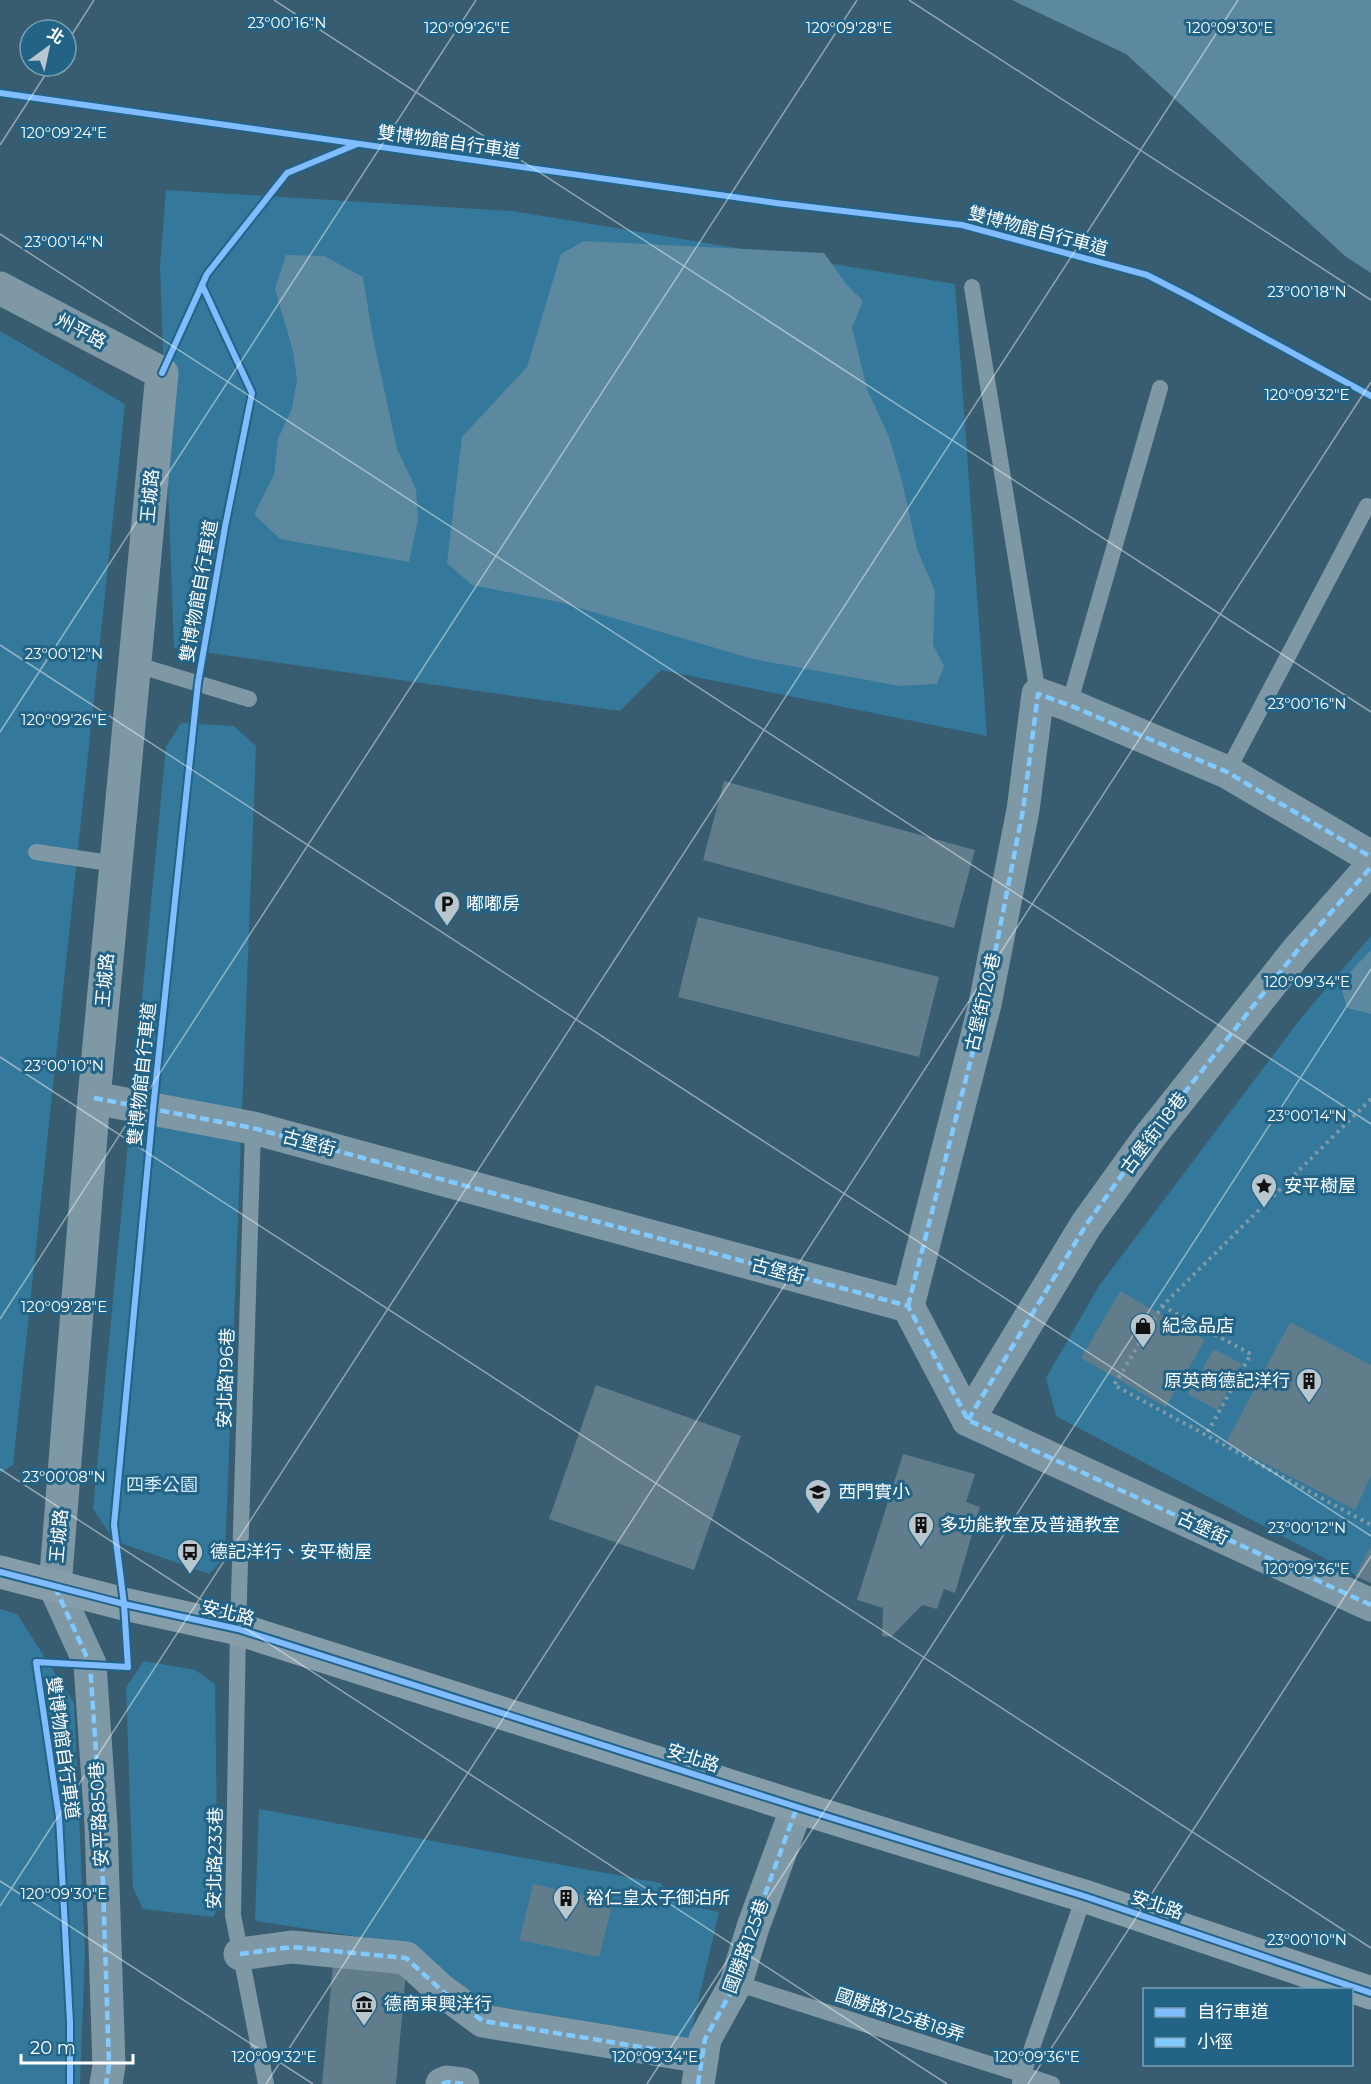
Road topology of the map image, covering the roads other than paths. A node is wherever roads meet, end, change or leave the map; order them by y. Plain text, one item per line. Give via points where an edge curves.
1 (972, 287) dead end
2 (0, 288) edge
3 (162, 373) joint
4 (1160, 388) dead end
5 (1367, 506) dead end
6 (134, 664) junction
7 (1038, 694) junction
8 (249, 699) dead end
9 (1069, 705) junction
10 (1227, 772) junction
11 (36, 852) dead end
12 (1371, 857) edge
13 (116, 864) junction
14 (1371, 867) edge
15 (94, 1098) junction
16 (253, 1128) junction
17 (908, 1306) junction
18 (968, 1420) junction
19 (0, 1572) edge
20 (55, 1587) junction
21 (1371, 1605) edge
22 (238, 1629) junction
23 (797, 1807) junction
24 (1084, 1896) junction
25 (240, 1954) junction
26 (736, 1983) junction
27 (1371, 1993) edge
28 (700, 2071) edge
29 (1022, 2079) edge
30 (106, 2084) edge
31 (266, 2084) edge
32 (442, 2084) edge
33 (463, 2084) edge
34 (1052, 2084) edge

1 - 7 lane
2 - 3 street, 州平路
3 - 6 street, 王城路
4 - 9 lane
5 - 10 lane
6 - 8 lane
6 - 13 street, 王城路
7 - 9 street
7 - 17 street, 古堡街120巷 via 1023,810 985,1004
9 - 10 street
10 - 12 street
11 - 13 lane
13 - 15 street, 王城路
14 - 18 street, 古堡街118巷 via 1297,951 1150,1137 1086,1225
15 - 16 street, 古堡街
15 - 20 street, 王城路
16 - 17 street, 古堡街
16 - 22 lane, 安北路196巷
17 - 18 street
18 - 21 street, 古堡街
19 - 20 street, 安北路
20 - 22 street, 安北路
20 - 30 street, 安平路850巷 via 90,1664 101,1826 109,2066
22 - 23 street, 安北路
22 - 25 lane, 安北路233巷 via 233,1915
23 - 24 street, 安北路
23 - 26 street, 國勝路125巷
24 - 27 street, 安北路
24 - 29 lane
25 - 28 street via 292,1947 406,1958 483,2021
25 - 31 lane, 安北路233巷
26 - 28 street, 國勝路125巷 via 705,2039
26 - 29 lane, 國勝路125巷18弄
29 - 34 lane, 國勝路125巷18弄
32 - 33 street

